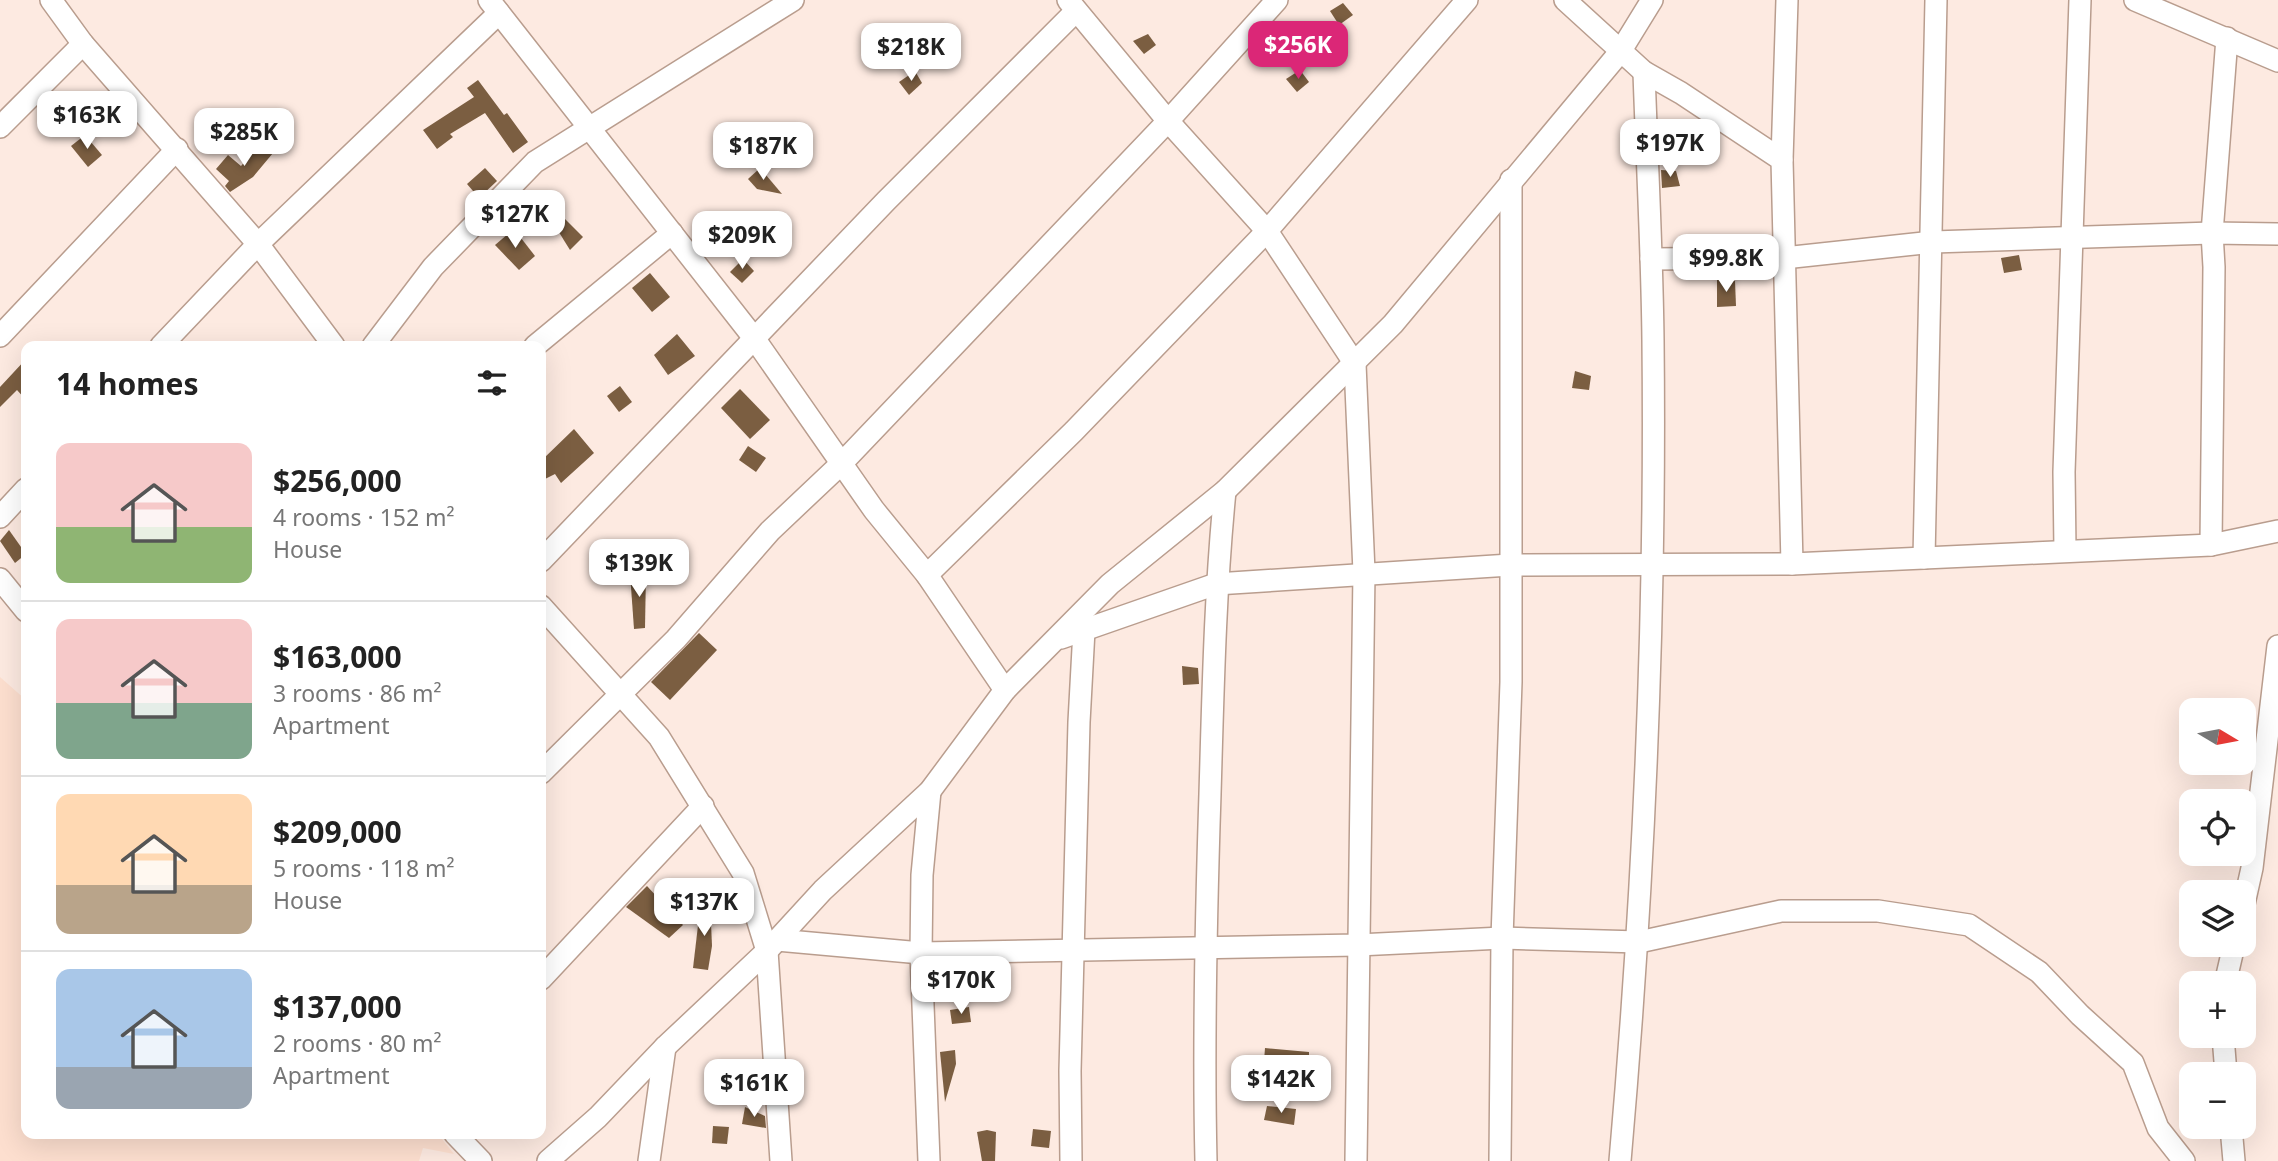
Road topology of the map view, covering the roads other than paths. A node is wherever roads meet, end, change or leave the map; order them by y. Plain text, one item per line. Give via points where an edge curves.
1 (51, 0) edge
2 (793, 0) edge
3 (1277, 0) edge
4 (1467, 0) edge
5 (1564, 0) edge
6 (1652, 0) edge
7 (1787, 0) edge
8 (1936, 0) edge
9 (2080, 0) edge
10 (2135, 0) edge
11 (1072, 5) edge
12 (494, 6) edge
13 (2227, 38) junction
14 (83, 44) junction
15 (1620, 52) junction
16 (2278, 61) edge
17 (1644, 72) junction
18 (1168, 121) junction
19 (0, 127) edge
20 (589, 130) junction
21 (177, 149) junction
22 (1782, 160) junction
23 (1511, 180) junction
24 (1266, 231) junction
25 (672, 233) junction
26 (2211, 233) junction
27 (2278, 234) edge
28 (2072, 239) junction
29 (1933, 242) junction
30 (258, 244) junction
31 (1784, 258) junction
32 (1650, 260) junction
33 (0, 336) edge
34 (754, 338) junction
35 (165, 341) edge
36 (330, 341) edge
37 (377, 341) edge
38 (542, 341) edge
39 (1355, 364) junction
40 (842, 463) junction
41 (1224, 491) junction
42 (21, 494) edge
43 (0, 517) edge
44 (2278, 531) edge
45 (2211, 545) junction
46 (2065, 551) junction
47 (546, 556) edge
48 (1924, 558) junction
49 (1792, 564) junction
50 (1510, 565) junction
51 (1651, 567) junction
52 (1364, 572) junction
53 (927, 575) junction
54 (0, 579) edge
55 (1216, 584) junction
56 (21, 605) edge
57 (546, 611) edge
58 (1084, 630) junction
59 (1056, 640) junction
60 (2278, 646) edge
61 (1004, 690) junction
62 (620, 692) junction
63 (546, 769) edge
64 (930, 791) junction
65 (704, 806) junction
66 (2249, 880) edge
67 (1502, 937) junction
68 (1639, 942) junction
69 (772, 945) junction
70 (1357, 945) junction
71 (1206, 946) junction
72 (1074, 952) junction
73 (921, 953) junction
74 (546, 974) edge
75 (665, 1047) junction
76 (460, 1139) edge
77 (2232, 1139) edge
78 (481, 1161) edge
79 (548, 1161) edge
80 (649, 1161) edge
81 (781, 1161) edge
82 (929, 1161) edge
83 (1071, 1161) edge
84 (1206, 1161) edge
85 (1356, 1161) edge
86 (1500, 1161) edge
87 (1620, 1161) edge
88 (2184, 1161) edge
89 (2234, 1161) edge

1 - 14 street
2 - 20 street
3 - 18 street
4 - 24 street
5 - 15 street
6 - 15 street
7 - 22 street
8 - 29 street
9 - 28 street
10 - 13 street
11 - 18 street
11 - 34 street
12 - 20 street
12 - 30 street
13 - 16 street
13 - 26 street
14 - 19 street
14 - 21 street
15 - 17 street
15 - 23 street
17 - 22 street
17 - 32 street
18 - 24 street
18 - 40 street
20 - 25 street
20 - 37 street via 535,162 433,267
21 - 30 street
21 - 33 street
22 - 31 street
23 - 39 street via 1394,324
23 - 50 street
24 - 39 street
24 - 53 street via 1074,431
25 - 34 street
25 - 38 street
26 - 27 street
26 - 28 street
26 - 45 street
28 - 29 street
28 - 46 street
29 - 31 street
29 - 48 street
30 - 35 street
30 - 36 street
31 - 32 street
31 - 49 street
32 - 51 street
34 - 40 street
34 - 47 street
39 - 41 street
39 - 52 street
40 - 53 street
40 - 62 street via 769,531 676,639
41 - 55 street
41 - 59 street via 1110,583
42 - 43 street
44 - 45 street
45 - 46 street
46 - 48 street
48 - 49 street
49 - 51 street
50 - 51 street
50 - 52 street
50 - 67 street via 1511,682
51 - 68 street
52 - 55 street
52 - 70 street
53 - 61 street
54 - 56 street
55 - 58 street
55 - 71 street
57 - 62 street
58 - 59 street
58 - 72 street
59 - 61 street
60 - 66 street
61 - 64 street
62 - 63 street
62 - 65 street via 659,737
64 - 69 street via 823,890
64 - 73 street
65 - 69 street via 743,873
65 - 74 street
67 - 68 street
67 - 70 street
67 - 86 street
68 - 87 street
68 - 88 street via 1781,911 1878,911 1969,925 2039,972 2133,1063 2158,1128
69 - 73 street
69 - 75 street
69 - 81 street
70 - 71 street
70 - 85 street
71 - 72 street
71 - 84 street
72 - 73 street
72 - 83 street
73 - 82 street
75 - 79 street
75 - 80 street
76 - 78 street
77 - 89 street

